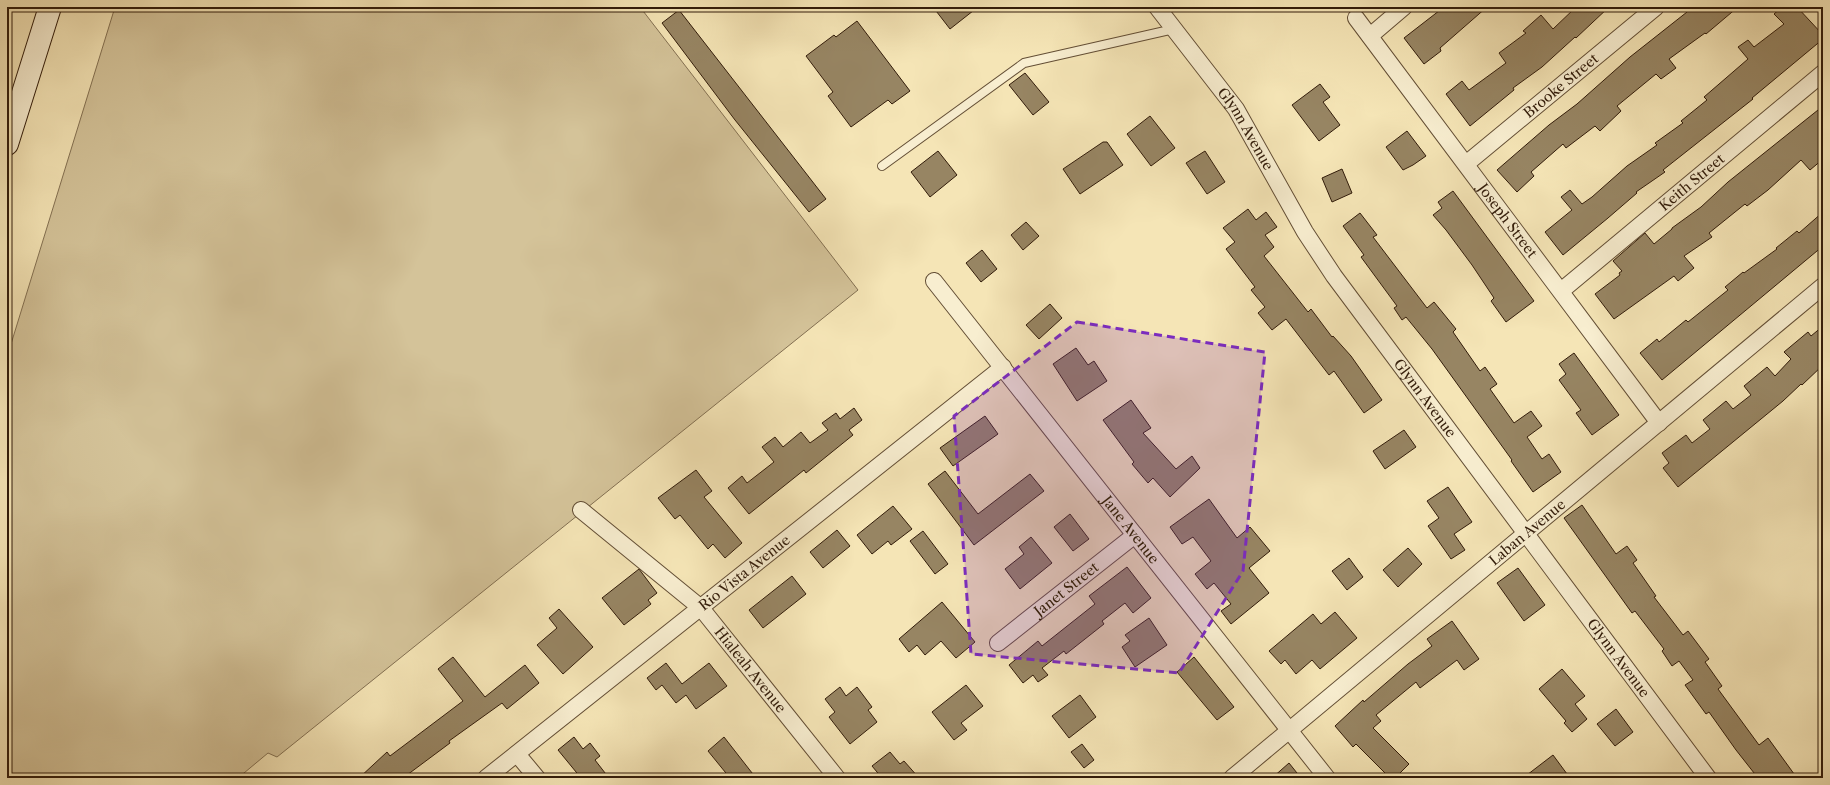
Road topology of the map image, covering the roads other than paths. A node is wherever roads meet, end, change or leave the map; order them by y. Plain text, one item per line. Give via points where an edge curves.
1 (50, 7) edge
2 (1157, 7) edge
3 (1404, 7) edge
4 (1656, 7) edge
5 (1356, 18) dead end
6 (1174, 29) junction
7 (1370, 36) junction
8 (1823, 73) edge
9 (7, 144) edge
10 (1466, 164) junction
11 (882, 166) dead end
12 (934, 281) dead end
13 (1823, 286) edge
14 (1561, 291) junction
15 (1003, 367) junction
16 (1659, 423) junction
17 (581, 510) dead end
18 (1526, 534) junction
19 (1135, 535) junction
20 (701, 608) junction
21 (998, 643) dead end
22 (1289, 730) junction
23 (517, 754) junction
24 (486, 778) edge
25 (537, 778) edge
26 (837, 778) edge
27 (1232, 778) edge
28 (1327, 778) edge
29 (1708, 778) edge

1 - 9 street
2 - 6 street, Glynn Avenue
3 - 7 street
4 - 10 street, Brooke Street
5 - 7 street, Joseph Street
6 - 11 lane via 1024,63
6 - 18 street, Glynn Avenue via 1236,109 1305,232 1334,276
7 - 10 street, Joseph Street
8 - 14 street, Keith Street
10 - 14 street, Joseph Street
12 - 15 street, Jane Avenue
13 - 16 street, Laban Avenue
14 - 16 street, Joseph Street
15 - 19 street, Jane Avenue
15 - 20 street, Rio Vista Avenue
16 - 18 street, Laban Avenue
17 - 20 street, Hialeah Avenue
18 - 22 street, Laban Avenue
18 - 29 street, Glynn Avenue
19 - 21 street, Janet Street
19 - 22 street, Jane Avenue
20 - 23 street, Rio Vista Avenue
20 - 26 street, Hialeah Avenue
22 - 27 street, Laban Avenue
22 - 28 street, Jane Avenue
23 - 24 street, Rio Vista Avenue
23 - 25 street

